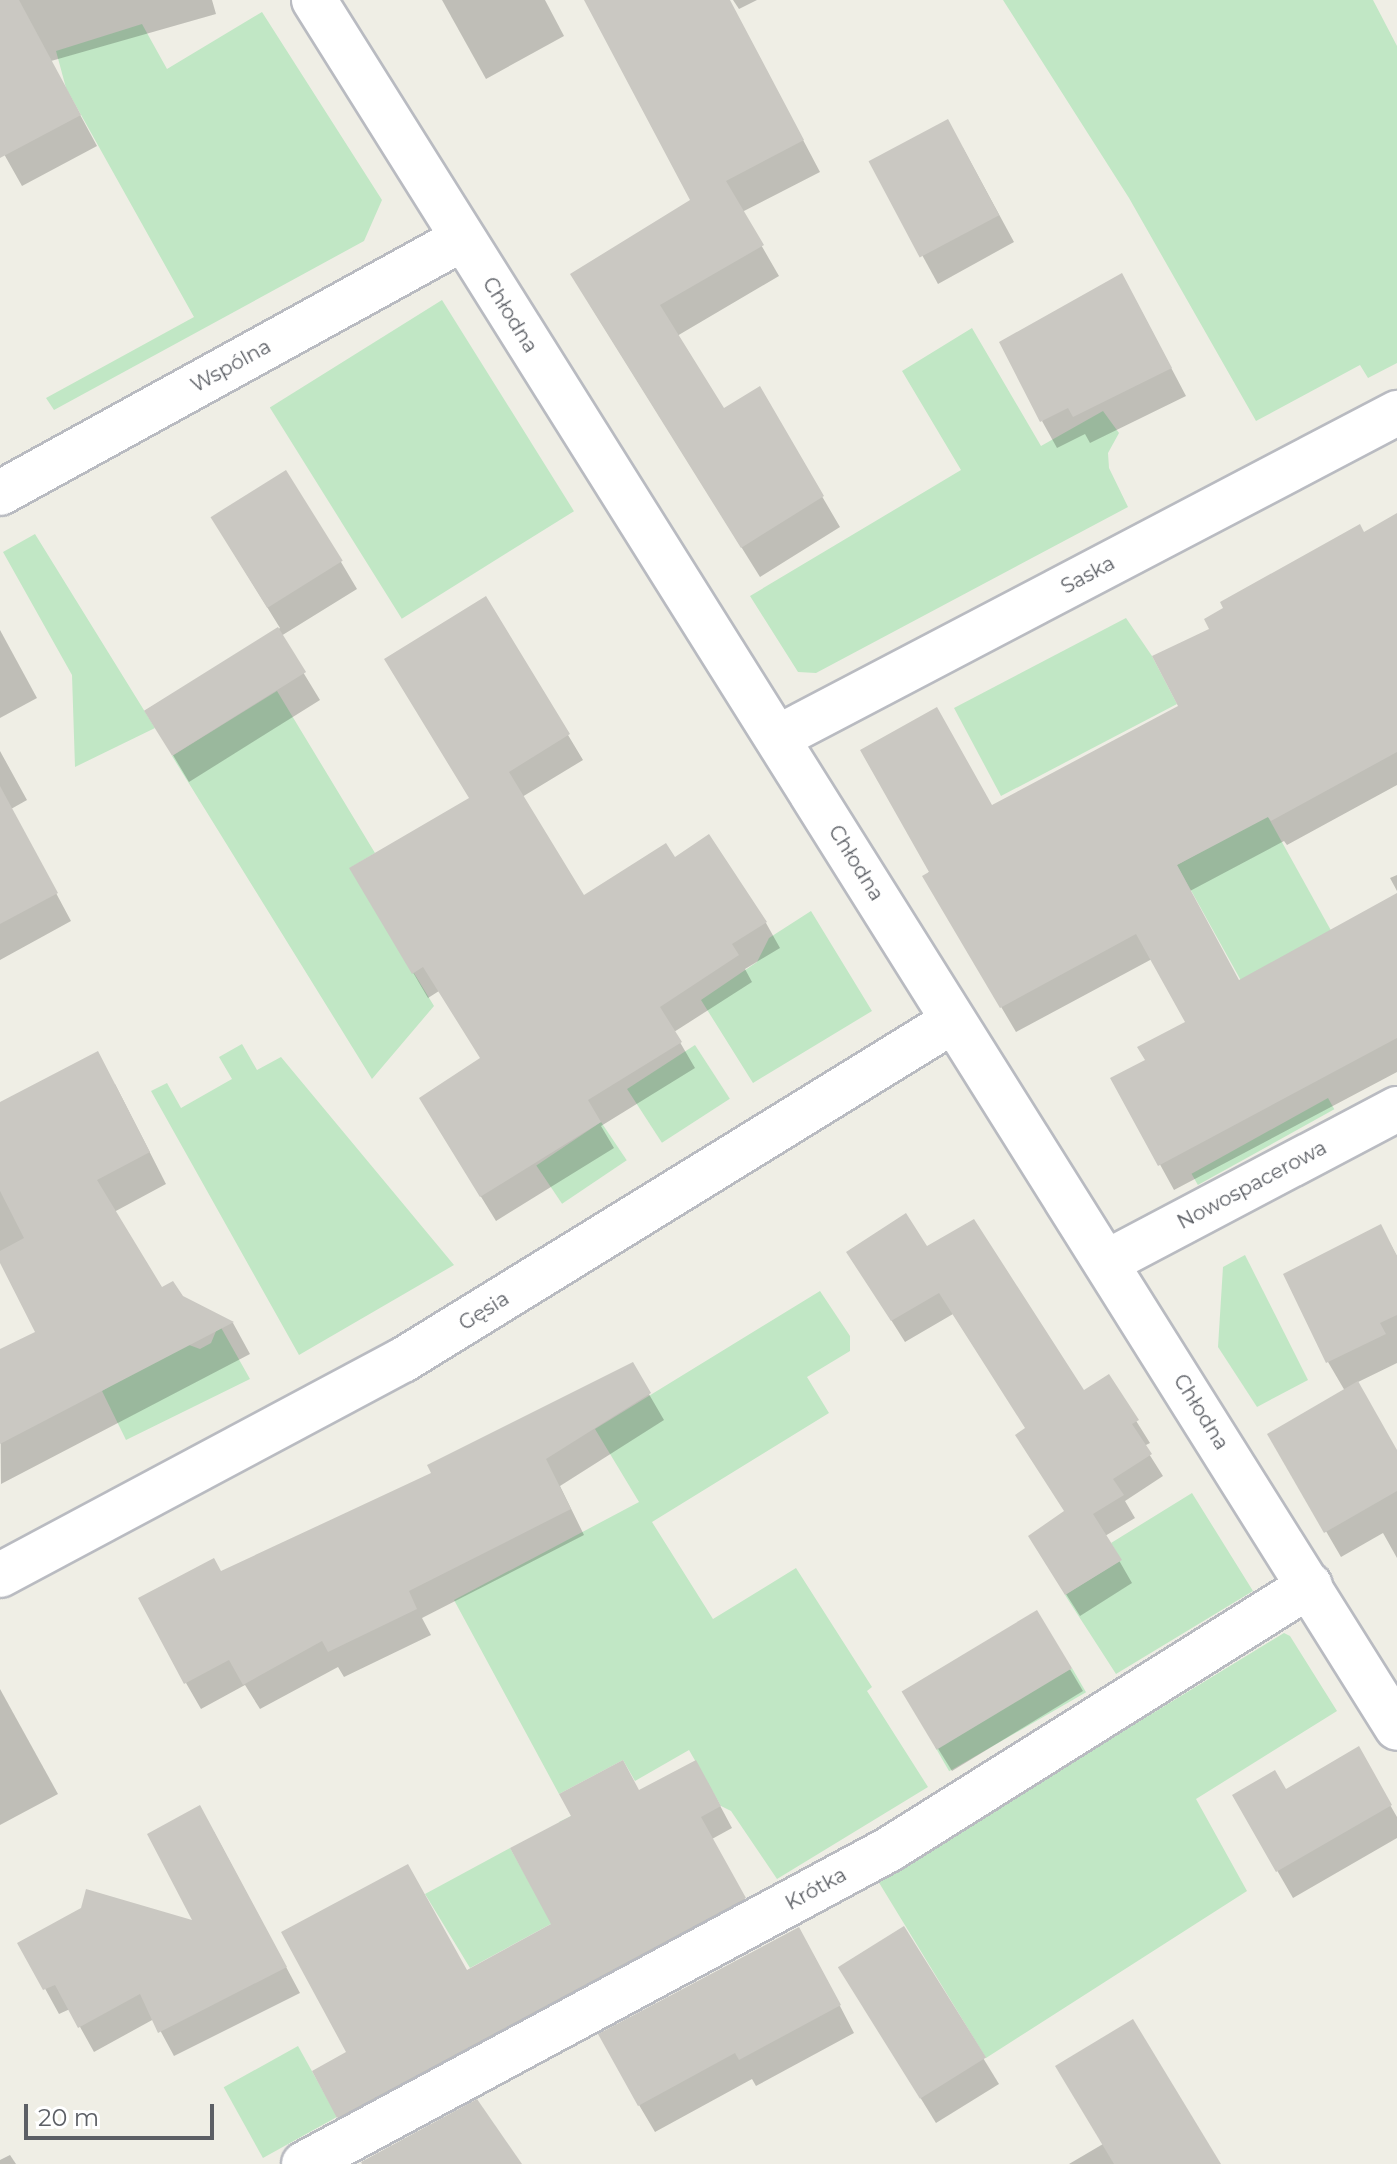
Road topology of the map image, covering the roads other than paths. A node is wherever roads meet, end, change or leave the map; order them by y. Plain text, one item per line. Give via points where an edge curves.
1 (314, 0) edge
2 (462, 239) junction
3 (1397, 413) edge
4 (0, 493) edge
5 (779, 737) junction
6 (953, 1021) junction
7 (1397, 1109) edge
8 (1107, 1262) junction
9 (0, 1575) edge
10 (1310, 1585) junction
11 (1397, 1728) edge
12 (304, 2164) edge

1 - 2 street, Chłodna
2 - 4 street, Wspólna
2 - 5 street, Chłodna
3 - 5 street, Saska
5 - 6 street, Chłodna
6 - 8 street, Chłodna
6 - 9 street, Gęsia via 403,1360
7 - 8 street, Nowospacerowa
8 - 10 street, Chłodna
10 - 11 street, Chłodna
10 - 12 street, Krótka via 888,1850

